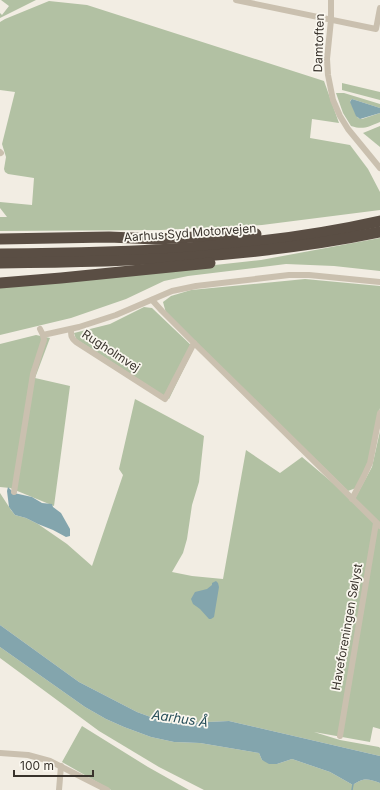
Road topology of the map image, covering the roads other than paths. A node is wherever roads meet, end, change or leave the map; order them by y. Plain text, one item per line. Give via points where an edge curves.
1 (236, 0) edge
2 (331, 0) edge
3 (380, 8) edge
4 (331, 20) junction
5 (380, 168) edge
6 (380, 221) edge
7 (367, 229) junction
8 (380, 232) edge
9 (0, 239) edge
10 (0, 254) edge
11 (0, 263) edge
12 (137, 271) junction
13 (0, 275) edge
14 (380, 282) edge
15 (0, 283) edge
16 (152, 300) junction
17 (40, 329) dead end
18 (71, 329) junction
19 (43, 335) junction
20 (194, 343) junction
21 (380, 414) edge
22 (14, 492) dead end
23 (352, 499) junction
24 (378, 524) edge
25 (340, 736) dead end
26 (0, 753) edge
27 (61, 766) junction
28 (59, 790) edge
29 (107, 790) edge

1 - 4 street
2 - 4 street, Damtoften
3 - 4 street via 376,29
4 - 5 street, Damtoften via 327,60 333,100 348,129
6 - 7 highway, Aarhus Syd Motorvejen
7 - 8 highway, Aarhus Syd Motorvejen
7 - 9 highway via 156,239
7 - 10 highway, Aarhus Syd Motorvejen via 182,248
7 - 11 highway, Aarhus Syd Motorvejen via 332,241 233,254 147,260
7 - 12 highway via 330,244 221,262
12 - 13 highway
12 - 15 highway
14 - 16 street, Rugholmvej via 289,275 196,286 172,291
16 - 18 street, Rugholmvej
16 - 20 street
17 - 19 street
18 - 19 street
18 - 20 street, Rugholmvej via 72,339 76,342 165,399
19 - 22 street via 44,340 33,374
20 - 23 street
21 - 23 street via 370,463
23 - 24 street
24 - 25 street, Haveforeningen Sølyst
26 - 27 street via 28,755
27 - 28 street
27 - 29 street

